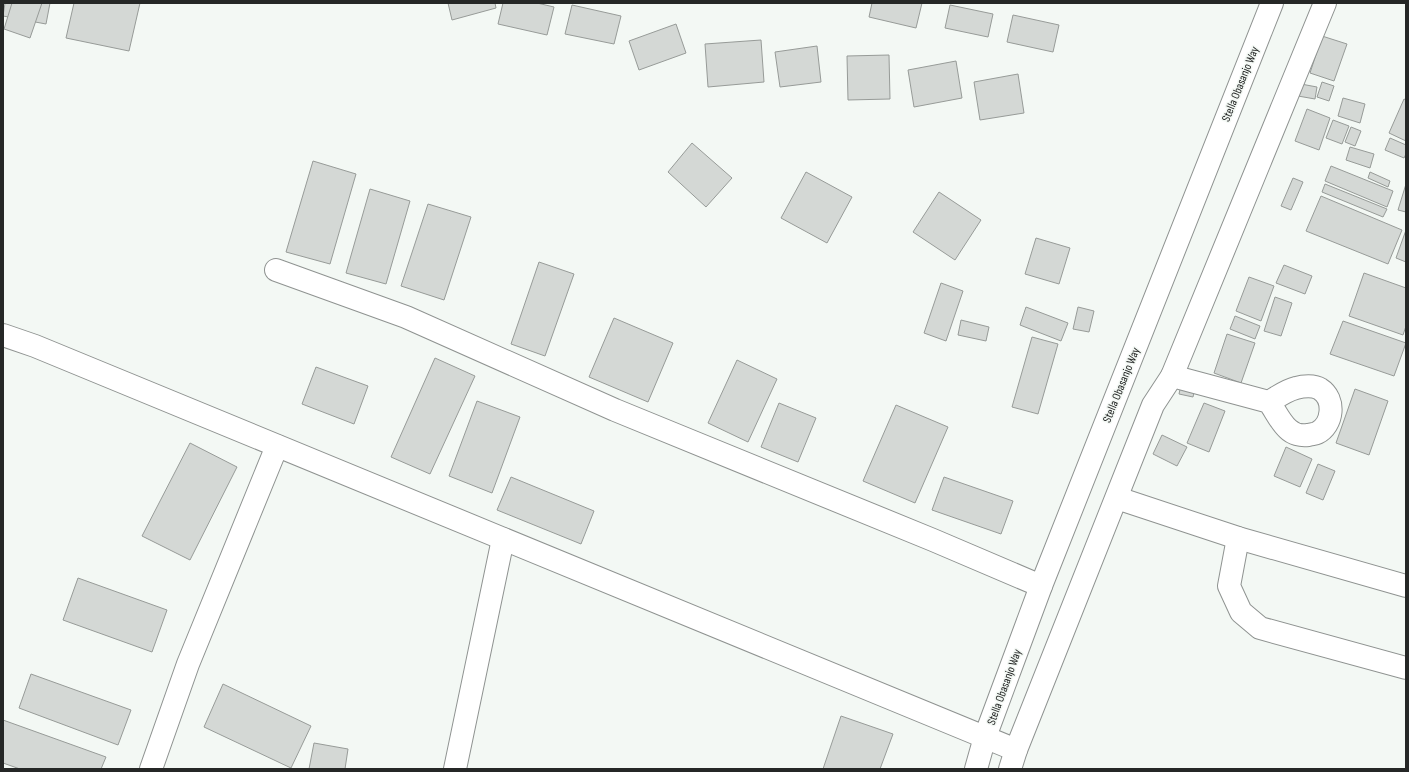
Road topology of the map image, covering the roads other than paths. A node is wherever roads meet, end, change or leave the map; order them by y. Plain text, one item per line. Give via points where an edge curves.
1 (1272, 3) edge
2 (1325, 3) edge
3 (276, 270) dead end
4 (3, 335) edge
5 (1172, 376) junction
6 (1269, 402) dead end
7 (277, 446) junction
8 (1117, 498) junction
9 (1238, 538) junction
10 (503, 539) junction
11 (1041, 586) junction
12 (1406, 586) edge
13 (1406, 668) edge
14 (985, 737) junction
15 (1013, 760) edge
16 (151, 769) edge
17 (455, 769) edge
18 (976, 769) edge

1 - 11 street, Stella Obasanjo Way
2 - 5 street
3 - 11 street via 406,317 615,410
4 - 7 street
5 - 6 street
5 - 8 street via 1153,405
7 - 10 street
7 - 16 street via 188,664
8 - 9 street
8 - 15 street
9 - 12 street
9 - 13 street via 1229,586 1241,612 1260,628
10 - 14 street
10 - 17 street
11 - 14 street, Stella Obasanjo Way
14 - 15 street
14 - 18 street, Stella Obasanjo Way

